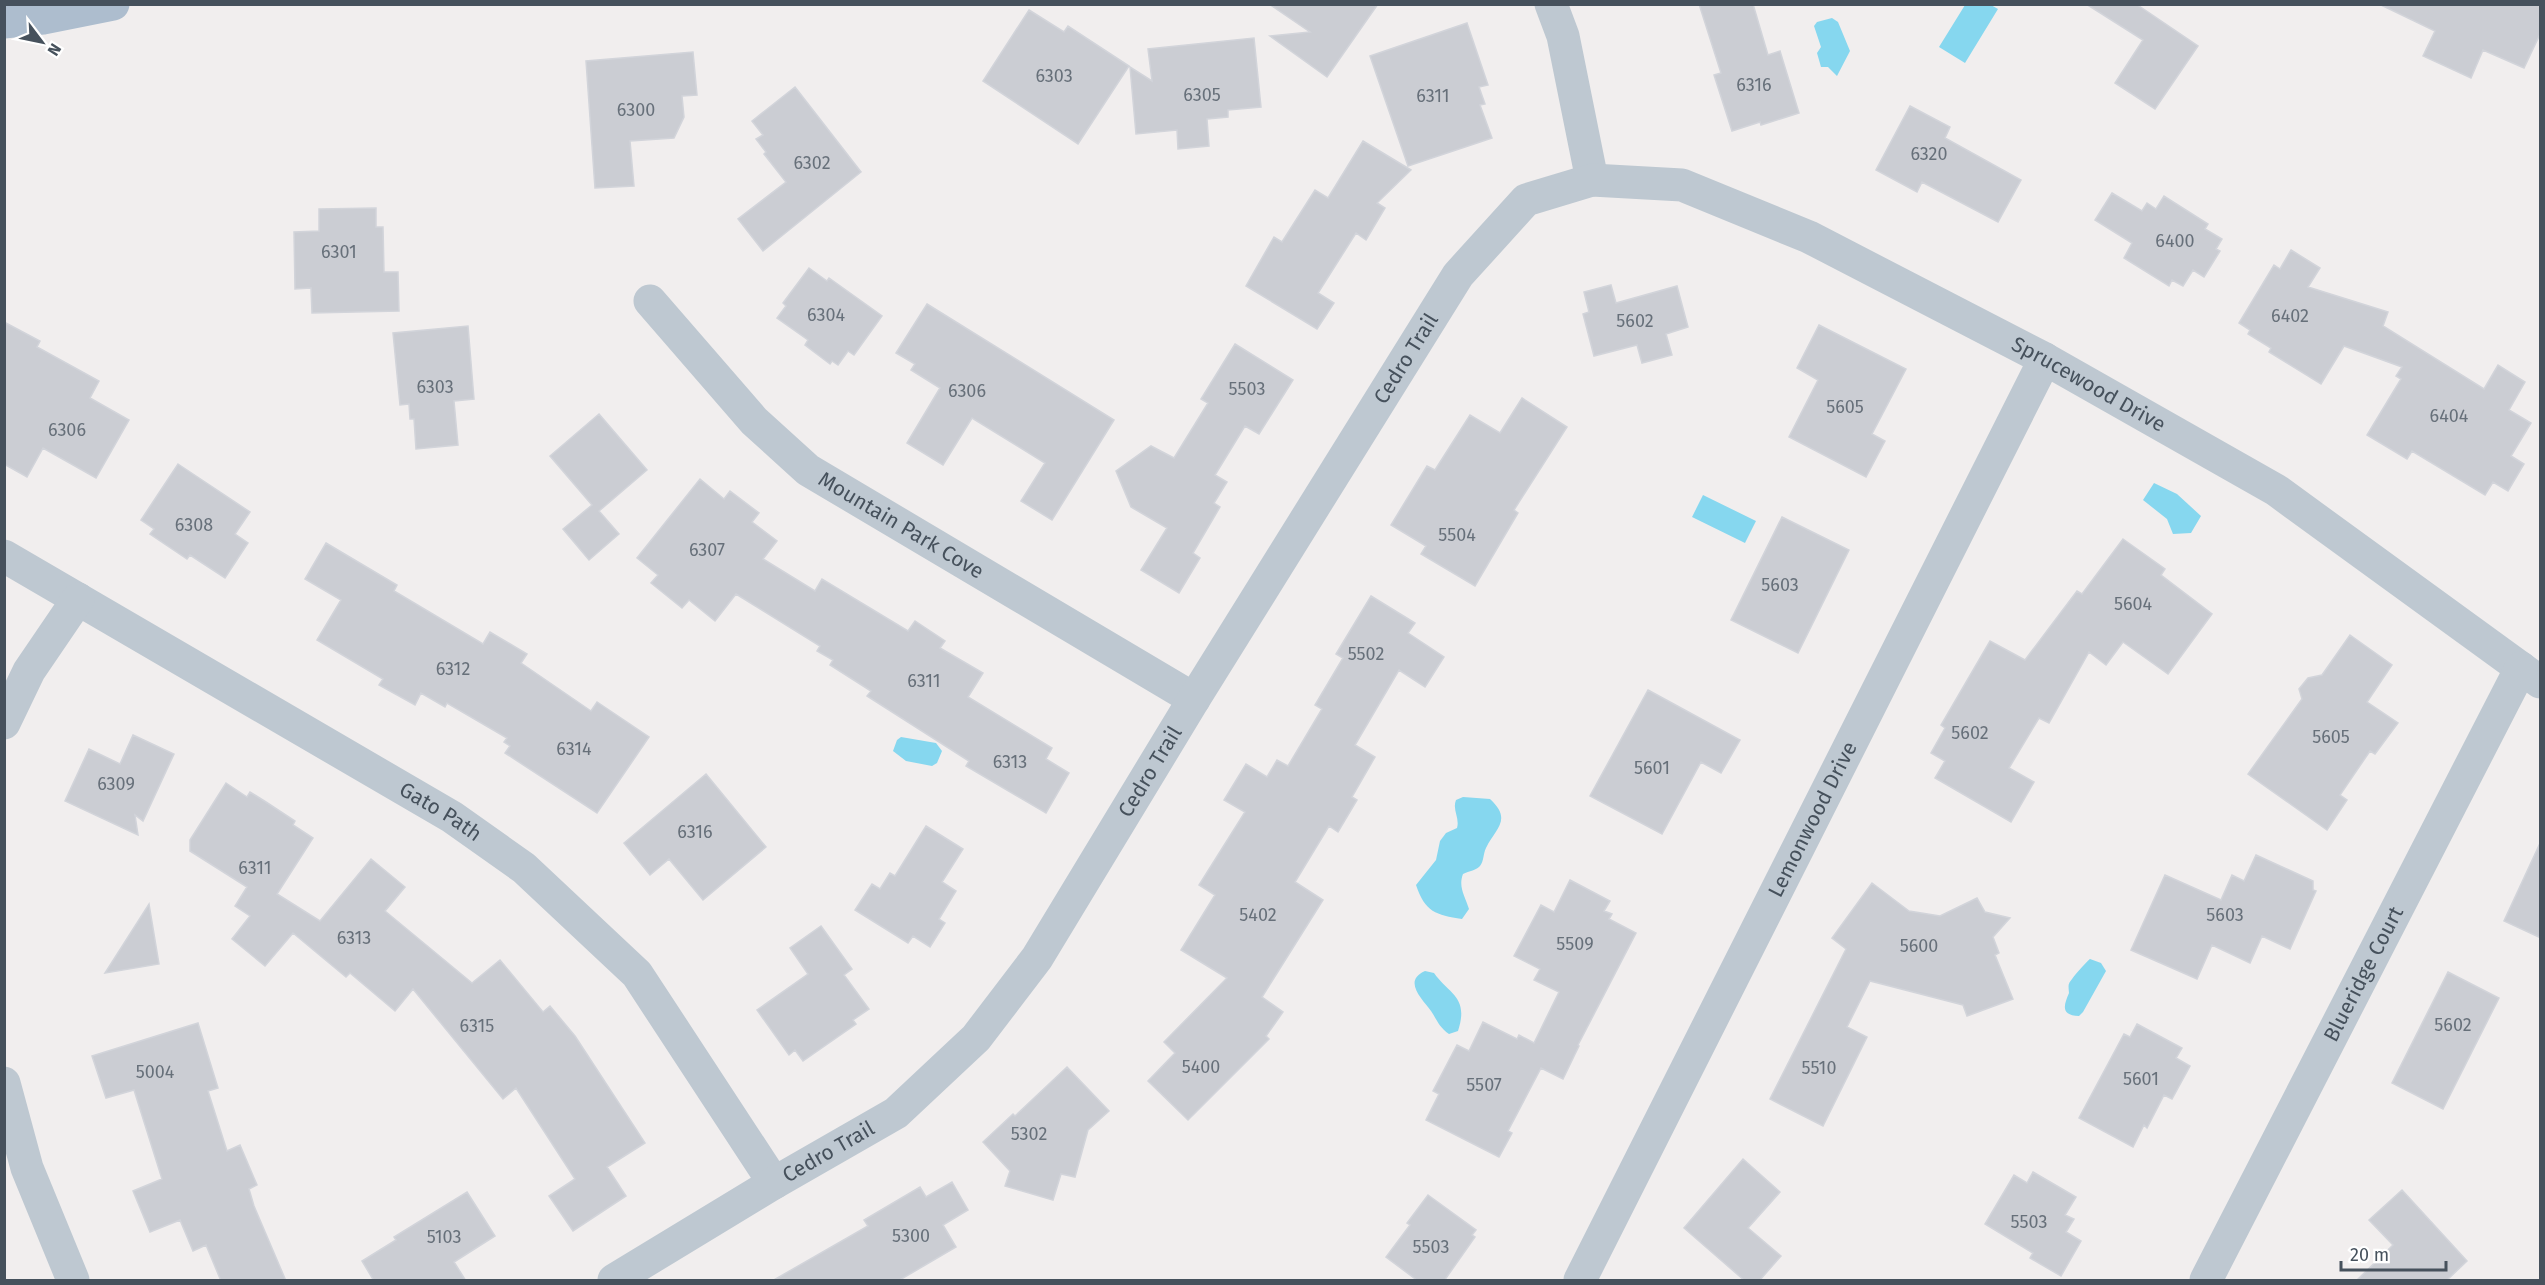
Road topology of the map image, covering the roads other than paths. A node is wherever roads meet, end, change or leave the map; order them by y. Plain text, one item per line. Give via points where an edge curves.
1 (113, 4) edge
2 (1551, 4) edge
3 (4, 22) edge
4 (1592, 180) junction
5 (650, 301) dead end
6 (2044, 358) junction
7 (4, 556) edge
8 (78, 599) junction
9 (2531, 675) edge
10 (1194, 699) junction
11 (4, 723) edge
12 (4, 1083) edge
13 (774, 1183) junction
14 (74, 1281) edge
15 (614, 1281) edge
16 (1580, 1281) edge
17 (2206, 1281) edge

1 - 3 main road
2 - 4 street via 1563,36
4 - 6 street, Sprucewood Drive via 1682,184 1809,237
4 - 10 street, Cedro Trail via 1526,200 1458,275
5 - 10 street, Mountain Park Cove via 754,422 808,470
6 - 9 street, Sprucewood Drive via 2276,490
6 - 16 street, Lemonwood Drive
7 - 8 street, Gato Path
8 - 11 street via 29,671
8 - 13 street, Gato Path via 452,817 524,868 638,974
9 - 17 street, Blueridge Court
10 - 13 street, Cedro Trail via 1037,958 976,1038 896,1113
12 - 14 street via 27,1168
13 - 15 street, Cedro Trail

